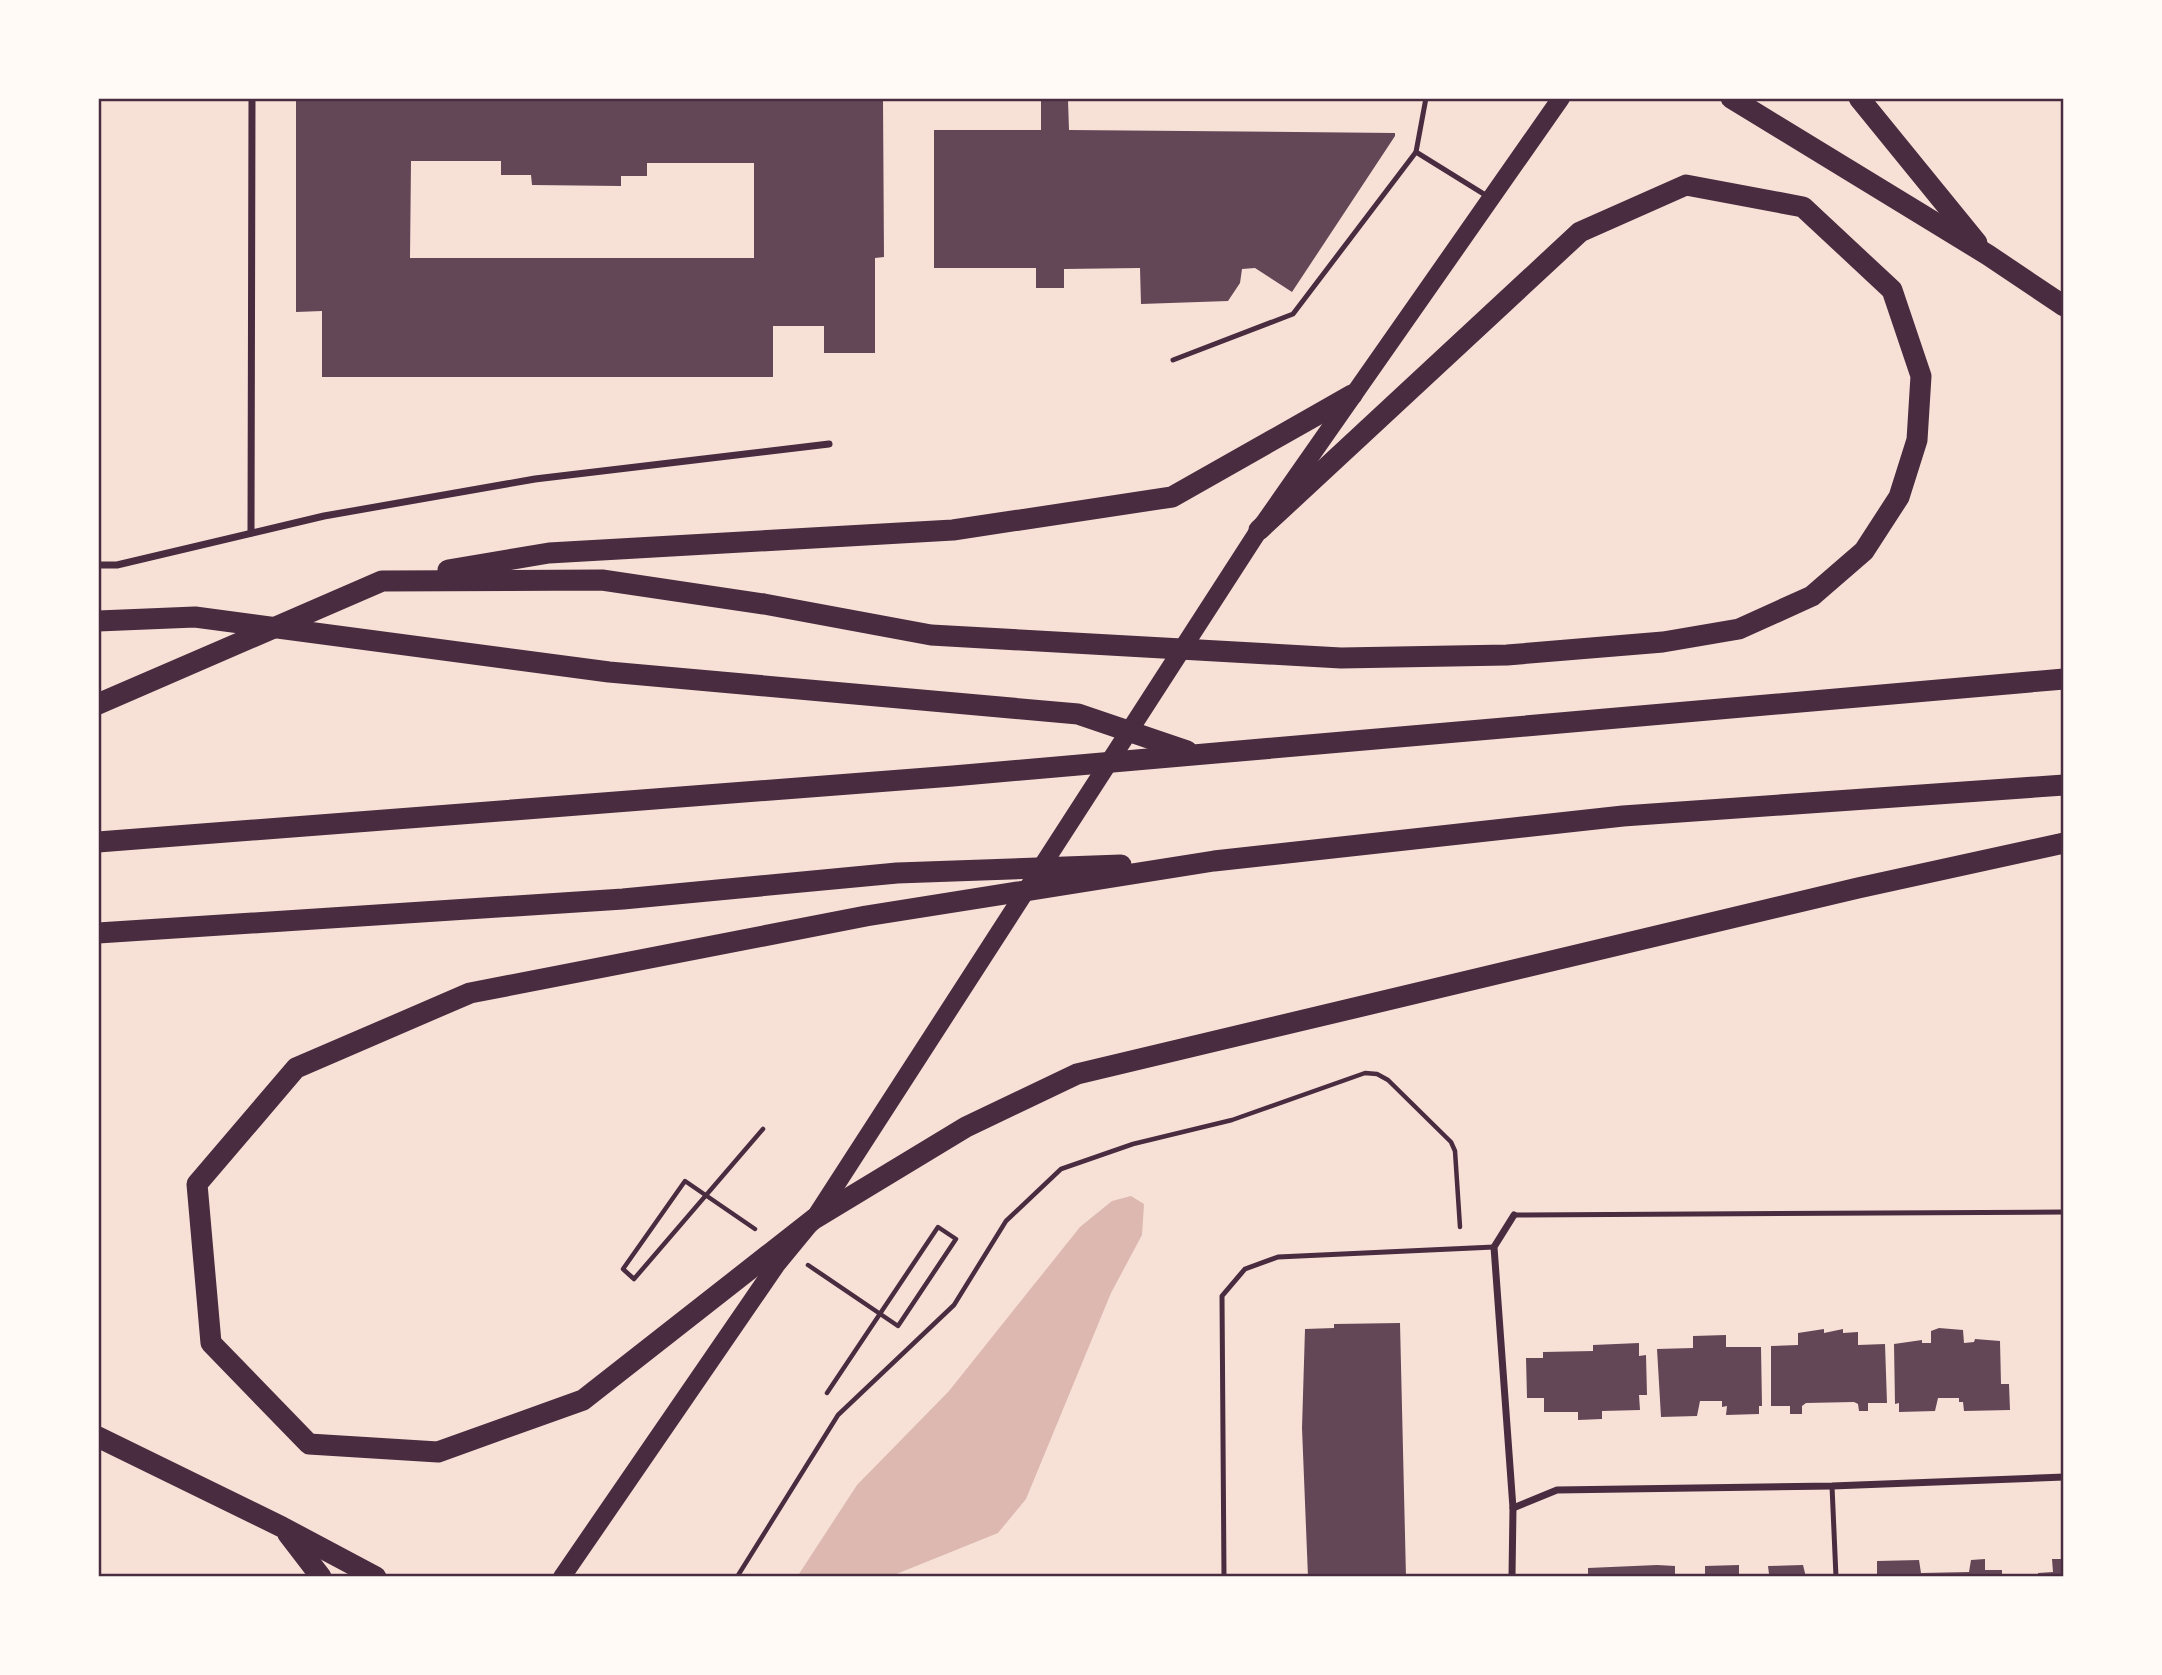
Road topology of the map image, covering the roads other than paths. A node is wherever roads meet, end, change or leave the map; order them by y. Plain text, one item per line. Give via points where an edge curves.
1 (252, 98) edge
2 (1426, 98) edge
3 (1561, 98) edge
4 (1731, 98) edge
5 (1859, 98) edge
6 (1416, 152) junction
7 (1490, 198) junction
8 (1988, 255) junction
9 (2064, 306) edge
10 (1172, 360) dead end
11 (1352, 395) junction
12 (829, 444) dead end
13 (1259, 530) junction
14 (251, 533) junction
15 (98, 565) edge
16 (382, 581) junction
17 (98, 621) edge
18 (2064, 679) edge
19 (98, 704) edge
20 (1195, 754) junction
21 (2064, 785) edge
22 (98, 842) edge
23 (2064, 843) edge
24 (1214, 862) junction
25 (98, 934) edge
26 (2064, 1212) edge
27 (1514, 1215) joint
28 (814, 1219) junction
29 (1494, 1247) junction
30 (98, 1437) edge
31 (2064, 1477) edge
32 (1832, 1486) junction
33 (1513, 1508) junction
34 (282, 1527) junction
35 (321, 1577) edge
36 (376, 1577) edge
37 (562, 1577) edge
38 (1224, 1577) edge
39 (1512, 1577) edge
40 (1836, 1577) edge

1 - 14 street
2 - 6 lane
3 - 7 main road
4 - 8 highway
5 - 8 highway
6 - 7 lane
6 - 10 lane via 1293,314
7 - 11 main road
8 - 9 highway
11 - 13 main road
11 - 16 highway via 1172,497 953,530 549,553
12 - 14 street via 534,479
13 - 16 highway via 1580,232 1686,185 1803,206 1892,290 1921,376 1917,440 1899,497 1864,551 1812,596 1739,629 1663,642 1507,655 1340,657 931,635 602,579
13 - 28 main road
14 - 15 street via 117,565
16 - 19 highway
17 - 20 highway via 195,617 609,673 1077,714
18 - 20 highway
20 - 22 highway
21 - 24 highway via 1623,816
23 - 28 highway via 1077,1074 966,1127
24 - 25 highway via 897,873 623,899
24 - 28 highway via 866,916 470,993 296,1068 197,1184 211,1343 309,1444 439,1452 583,1400
26 - 27 lane
27 - 29 street
28 - 37 main road via 777,1264
29 - 33 street
29 - 38 lane via 1278,1257 1245,1269 1222,1296
30 - 34 highway
31 - 32 street
32 - 33 street via 1557,1490
32 - 40 lane
33 - 39 street
34 - 35 highway
34 - 36 highway

